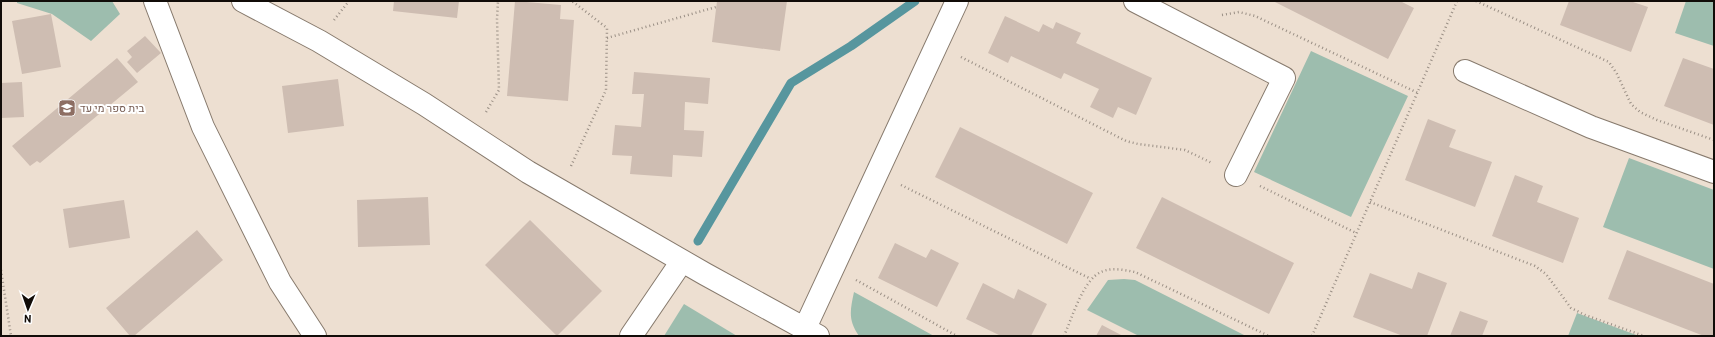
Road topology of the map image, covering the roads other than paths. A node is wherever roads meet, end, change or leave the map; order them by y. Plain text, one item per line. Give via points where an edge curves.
1 (155, 1) edge
2 (243, 1) edge
3 (957, 1) edge
4 (1135, 1) edge
5 (1465, 71) dead end
6 (1714, 172) edge
7 (1236, 175) road end
8 (682, 261) junction
9 (811, 332) edge
10 (314, 336) edge
11 (632, 336) edge

1 - 10 street via 203,128 280,282
2 - 8 street via 319,41 528,172
3 - 9 street via 832,268
4 - 7 street via 1284,78
5 - 6 street via 1591,127
8 - 9 street
8 - 11 street

